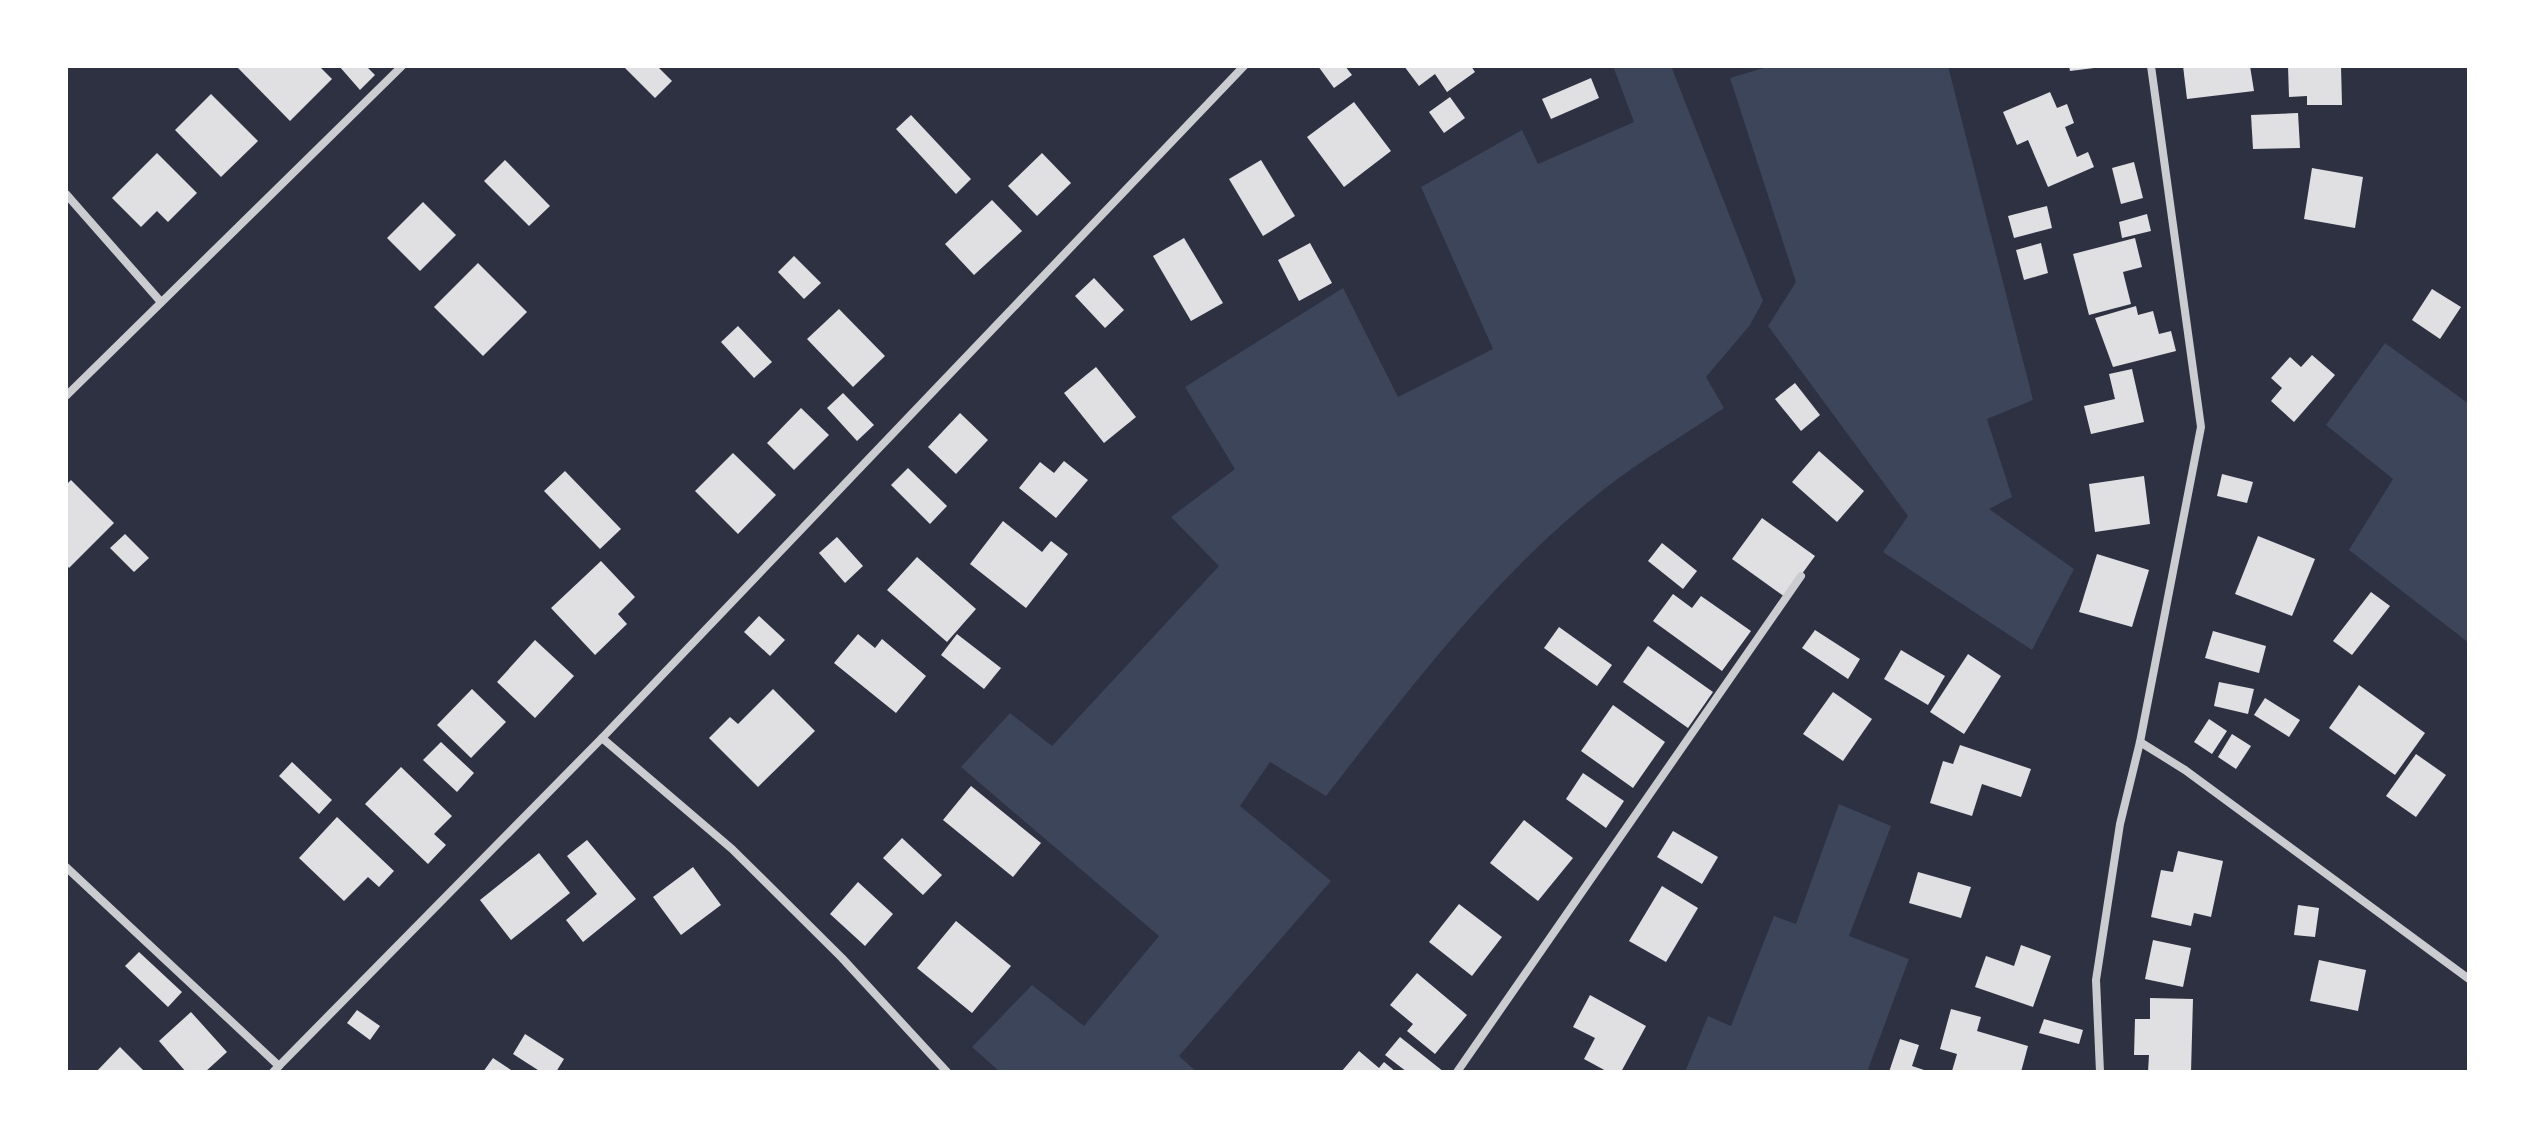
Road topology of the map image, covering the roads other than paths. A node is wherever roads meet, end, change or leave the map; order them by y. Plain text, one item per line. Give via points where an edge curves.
1 (402, 66) edge
2 (1244, 66) edge
3 (2151, 66) edge
4 (66, 194) edge
5 (161, 302) junction
6 (66, 396) edge
7 (1801, 576) dead end
8 (602, 738) junction
9 (2140, 742) junction
10 (66, 867) edge
11 (2469, 979) edge
12 (276, 1069) edge
13 (947, 1072) edge
14 (1457, 1072) edge
15 (2100, 1072) edge

1 - 5 street
2 - 8 street
3 - 9 street via 2201,427
4 - 5 street
5 - 6 street
7 - 14 street
8 - 12 street
8 - 13 street via 743,860
9 - 11 street
9 - 15 street via 2120,824 2096,980
10 - 12 street

